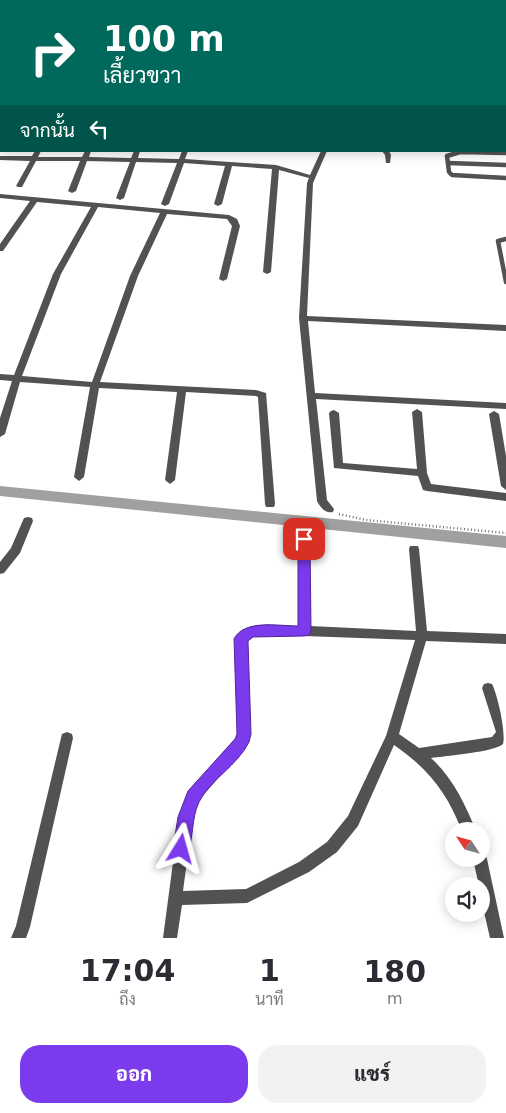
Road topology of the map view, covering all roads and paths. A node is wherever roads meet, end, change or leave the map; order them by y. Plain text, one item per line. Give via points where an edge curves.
1 (38, 152) edge
2 (88, 152) edge
3 (137, 152) edge
4 (186, 152) edge
5 (324, 152) edge
6 (386, 152) edge
7 (506, 153) edge
8 (0, 158) edge
9 (35, 158) junction
10 (85, 160) junction
11 (134, 160) junction
12 (182, 161) junction
13 (388, 162) dead end
14 (448, 163) junction
15 (229, 164) junction
16 (506, 165) edge
17 (276, 167) junction
18 (311, 177) junction
19 (506, 178) edge
20 (20, 186) dead end
21 (72, 191) dead end
22 (0, 196) edge
23 (120, 198) dead end
24 (35, 199) junction
25 (96, 204) junction
26 (218, 204) dead end
27 (165, 207) junction
28 (506, 239) edge
29 (0, 250) edge
30 (267, 272) dead end
31 (223, 279) dead end
32 (506, 282) edge
33 (303, 318) junction
34 (506, 328) edge
35 (0, 377) edge
36 (17, 378) junction
37 (95, 385) junction
38 (182, 390) junction
39 (311, 396) junction
40 (506, 406) edge
41 (417, 412) dead end
42 (334, 414) dead end
43 (494, 414) dead end
44 (0, 434) edge
45 (422, 473) junction
46 (80, 477) dead end
47 (170, 480) dead end
48 (506, 486) edge
49 (506, 497) edge
50 (270, 504) dead end
51 (329, 509) joint
52 (28, 521) dead end
53 (506, 533) edge
54 (304, 539) dead end
55 (414, 549) dead end
56 (0, 570) edge
57 (304, 631) junction
58 (422, 635) junction
59 (506, 639) edge
60 (488, 688) dead end
61 (392, 736) junction
62 (67, 738) dead end
63 (420, 754) junction
64 (464, 822) edge
65 (482, 868) edge
66 (175, 898) junction
67 (18, 938) edge
68 (170, 938) edge
69 (497, 938) edge

1 - 9 street
2 - 10 street
3 - 11 street
4 - 12 street
5 - 18 street
6 - 13 street
7 - 14 lane via 453,152 447,156
8 - 9 street
9 - 10 street
9 - 20 street
10 - 11 street
10 - 21 street
11 - 12 street
11 - 23 street
12 - 15 street
12 - 27 street
14 - 16 lane
14 - 19 lane via 449,172 456,176
15 - 17 street
15 - 26 street
17 - 18 street
17 - 30 street
18 - 33 street
22 - 24 street
24 - 25 street
24 - 29 street
25 - 27 street
25 - 36 street via 57,274
27 - 31 street via 220,215 234,221 236,226
27 - 37 street via 134,276
28 - 32 lane via 498,241
33 - 34 street
33 - 39 street
35 - 36 street
36 - 37 street
36 - 44 street
37 - 38 street
37 - 46 street
38 - 47 street
38 - 50 street via 263,395
39 - 40 street
39 - 51 street via 322,501
41 - 45 street
42 - 45 street via 338,466
43 - 48 street
45 - 49 street via 427,487
51 - 53 path via 353,519
52 - 56 street via 16,550
54 - 57 street
55 - 58 street
57 - 58 street
57 - 66 street via 253,632 241,639 242,742 194,796 186,817
58 - 59 street
58 - 61 street
60 - 63 street via 502,732 496,743
61 - 63 street
61 - 66 street via 353,821 332,847 304,867 247,896
62 - 67 street
63 - 64 street via 443,779
65 - 69 street
66 - 68 street

